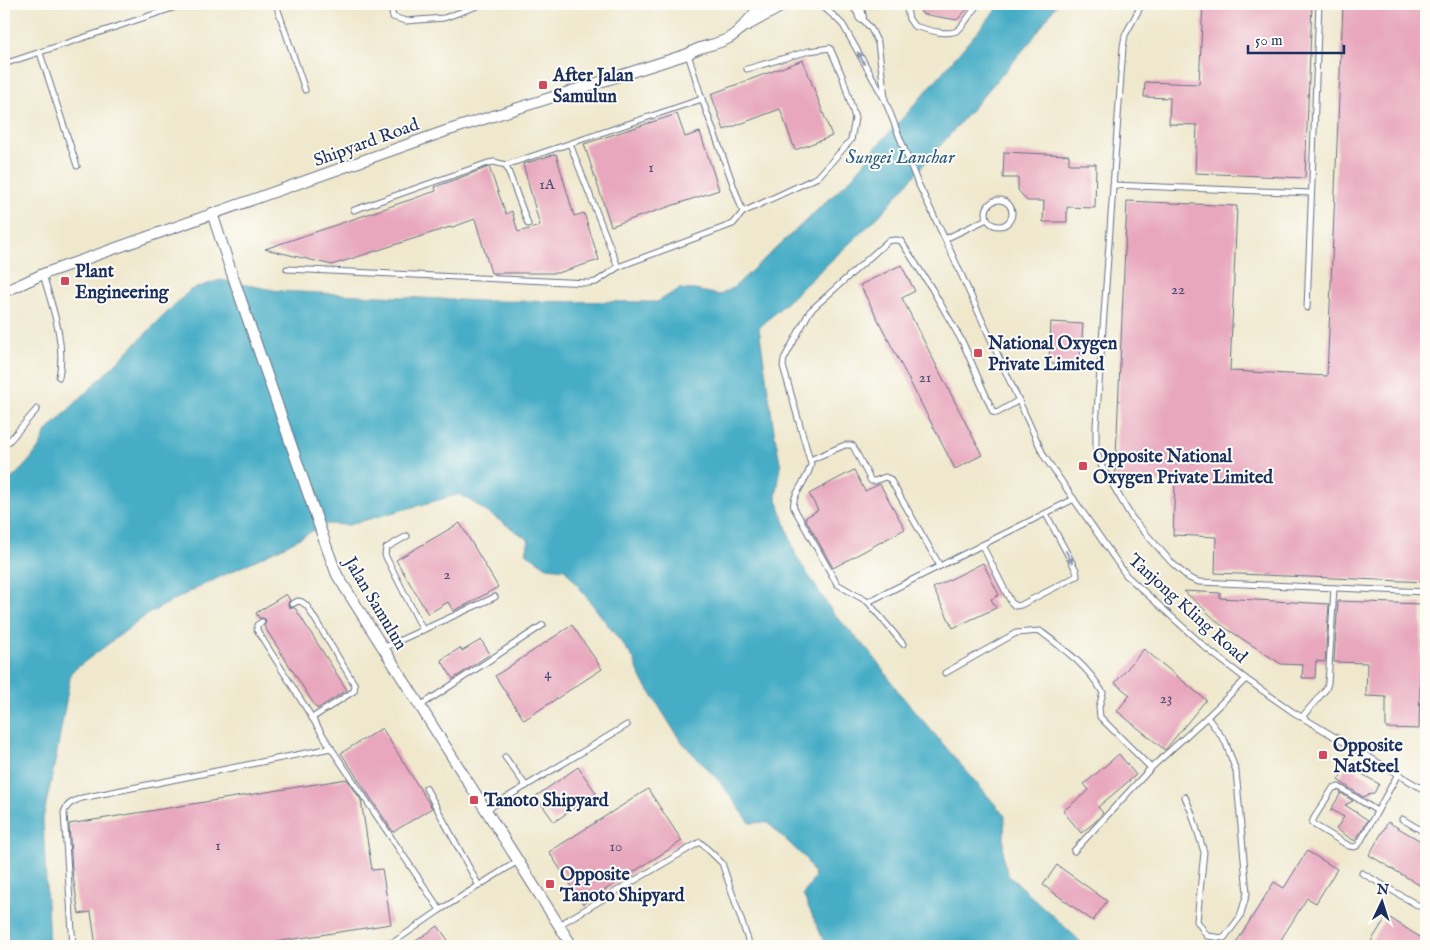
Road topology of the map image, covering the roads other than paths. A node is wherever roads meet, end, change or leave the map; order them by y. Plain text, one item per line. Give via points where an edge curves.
1 (186, 4) edge
2 (276, 4) edge
3 (390, 4) edge
4 (483, 4) edge
5 (762, 4) edge
6 (786, 4) edge
7 (820, 4) edge
8 (850, 4) edge
9 (858, 4) edge
10 (906, 4) edge
11 (978, 4) edge
12 (1142, 4) edge
13 (1319, 4) edge
14 (861, 17) junction
15 (740, 29) junction
16 (40, 52) junction
17 (688, 54) junction
18 (4, 64) edge
19 (747, 69) dead end
20 (305, 90) dead end
21 (702, 99) junction
22 (885, 100) junction
23 (570, 144) junction
24 (506, 165) junction
25 (77, 166) dead end
26 (1113, 185) junction
27 (1311, 193) junction
28 (354, 210) dead end
29 (743, 212) junction
30 (212, 213) junction
31 (987, 219) junction
32 (528, 224) dead end
33 (945, 239) junction
34 (618, 267) junction
35 (287, 269) dead end
36 (43, 274) junction
37 (4, 292) edge
38 (1307, 308) dead end
39 (59, 377) dead end
40 (1019, 400) junction
41 (37, 409) dead end
42 (4, 447) edge
43 (810, 460) junction
44 (1074, 499) junction
45 (1046, 514) junction
46 (407, 536) dead end
47 (982, 545) junction
48 (940, 566) junction
49 (1334, 588) junction
50 (1426, 592) edge
51 (495, 597) dead end
52 (868, 602) junction
53 (292, 604) dead end
54 (262, 622) dead end
55 (543, 625) dead end
56 (423, 630) junction
57 (903, 644) dead end
58 (383, 648) junction
59 (945, 673) dead end
60 (1246, 679) junction
61 (420, 706) junction
62 (1207, 717) junction
63 (1302, 717) junction
64 (312, 718) junction
65 (627, 725) dead end
66 (331, 748) junction
67 (505, 757) dead end
68 (1151, 768) junction
69 (1398, 774) junction
70 (526, 786) junction
71 (426, 788) dead end
72 (1426, 791) edge
73 (1185, 797) dead end
74 (486, 810) junction
75 (1378, 811) junction
76 (1402, 818) dead end
77 (1426, 832) edge
78 (1074, 851) dead end
79 (518, 862) junction
80 (1362, 873) dead end
81 (479, 886) junction
82 (440, 910) junction
83 (1426, 910) edge
84 (558, 925) junction
85 (72, 946) edge
86 (376, 946) edge
87 (572, 946) edge
88 (750, 946) edge

1 - 16 lane
2 - 20 lane
3 - 4 lane via 394,16 406,21 444,18
5 - 15 street, Shipyard Road
6 - 15 street, Shipyard Road
22 -> 7 lane, Tanjong Kling Road via 842,25
8 - 14 lane, Tanjong Kling Road
9 - 14 street
10 - 11 lane via 914,26 941,33 957,30
12 - 26 lane via 1125,35 1123,47
13 - 27 lane
14 - 22 lane, Tanjong Kling Road via 878,43
15 - 17 street, Shipyard Road via 728,39 694,49
16 - 18 lane
16 - 25 lane
17 - 21 lane
17 - 30 street, Shipyard Road via 446,131
19 - 29 lane via 830,48 843,78 854,118 851,140 818,177
21 - 23 lane
21 - 29 lane
22 - 33 lane, Tanjong Kling Road via 916,179
23 - 24 lane
23 - 34 lane
24 - 28 lane via 488,163
24 - 32 lane
26 - 27 lane
26 - 49 lane via 1096,426 1096,449 1101,465 1132,518 1189,578 1199,582
27 - 38 lane
29 - 34 lane via 733,224
30 - 36 street, Shipyard Road
30 - 58 street, Jalan Samulun via 337,575
31 - 31 lane via 986,210 992,202 1000,200 1011,207 1012,216 1007,224 994,225
31 - 33 lane
33 - 40 lane, Tanjong Kling Road
34 - 35 lane via 596,282 588,283
36 - 37 street, Shipyard Road
36 - 39 lane via 60,339
40 - 43 lane via 997,413 993,412 963,343 901,241 894,239 810,311 784,359 783,366
40 - 44 lane, Tanjong Kling Road via 1044,456
41 - 42 lane
43 - 48 lane via 845,445 853,446 871,480 890,479
43 - 52 lane via 809,474 793,501 794,508 837,584
44 - 45 lane
44 - 60 lane, Tanjong Kling Road via 1126,575 1206,648
45 - 47 lane
45 -> 47 lane via 1077,576 1021,605 1011,602
46 - 56 lane via 386,548 386,555
47 - 48 lane
48 - 52 lane
49 - 50 lane
49 - 63 lane via 1328,683
51 - 56 lane
52 - 57 lane
53 - 64 lane via 298,601 307,606 355,685 354,691
54 - 64 lane via 257,630
55 - 61 lane
56 - 58 lane
58 - 61 street, Jalan Samulun
59 - 68 lane via 1016,633 1040,631 1074,656 1098,683 1103,693 1100,717
60 - 62 lane
60 - 63 lane, Tanjong Kling Road
61 - 74 street, Jalan Samulun
62 - 68 lane
62 - 73 lane via 1225,741 1236,771 1247,894 1240,918 1224,938 1207,936 1197,921 1204,852
63 - 69 lane, Tanjong Kling Road
64 - 66 lane
65 - 70 lane
66 - 82 lane
66 - 85 lane via 82,798 68,804 64,813
67 - 70 lane
68 - 78 lane
69 - 72 lane, Tanjong Kling Road
69 - 75 lane
70 - 74 lane
71 - 81 lane
74 - 79 street, Jalan Samulun
75 - 75 lane via 1335,787 1312,823 1356,847
76 - 77 lane
79 - 81 lane
79 - 84 street, Jalan Samulun
80 - 83 lane
81 - 82 lane
82 - 86 lane via 394,942
84 - 87 street, Jalan Samulun
84 - 88 lane via 700,842 722,863

